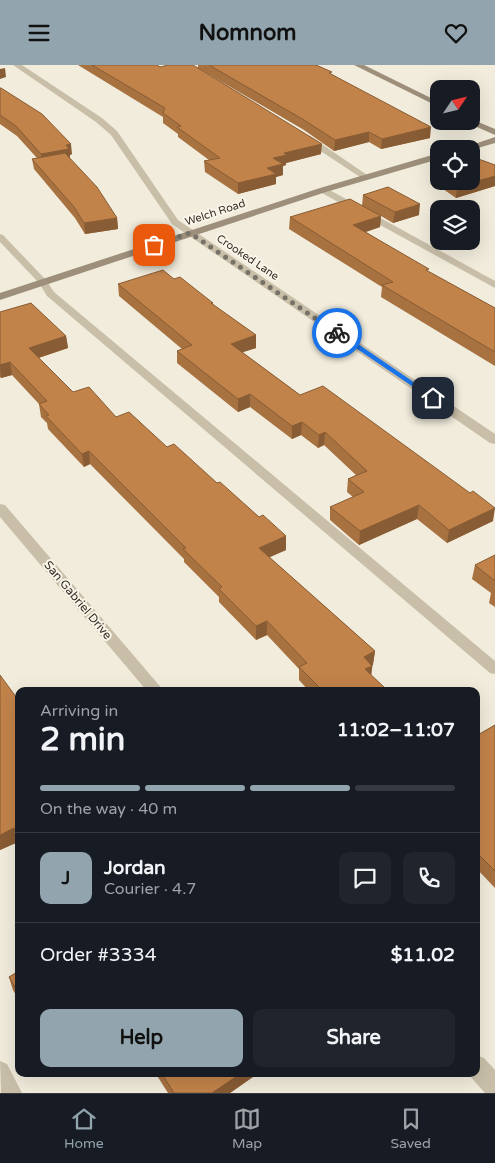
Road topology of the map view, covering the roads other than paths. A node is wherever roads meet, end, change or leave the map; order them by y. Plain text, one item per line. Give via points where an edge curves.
1 (17, 65) edge
2 (358, 65) edge
3 (430, 101) edge
4 (480, 125) edge
5 (495, 132) edge
6 (300, 134) edge
7 (495, 140) edge
8 (480, 144) edge
9 (430, 159) edge
10 (366, 177) junction
11 (323, 190) junction
12 (190, 233) junction
13 (0, 237) edge
14 (44, 282) junction
15 (495, 285) edge
16 (0, 297) edge
17 (495, 439) edge
18 (0, 508) edge
19 (495, 669) edge
20 (153, 687) edge
21 (480, 1070) edge
22 (0, 1071) edge
23 (495, 1087) edge
24 (12, 1093) edge

1 - 12 street, Crooked Lane via 114,133 174,222
2 - 3 street
4 - 5 street
6 - 10 lane
7 - 8 street
9 - 10 street, Welch Road
10 - 11 street, Welch Road
11 - 12 street, Welch Road
11 - 15 lane
12 - 14 street, Welch Road
12 - 17 street, Crooked Lane
13 - 14 lane
14 - 16 street, Welch Road
14 - 19 lane via 50,294
18 - 20 street, San Gabriel Drive
21 - 23 street
22 - 24 lane

